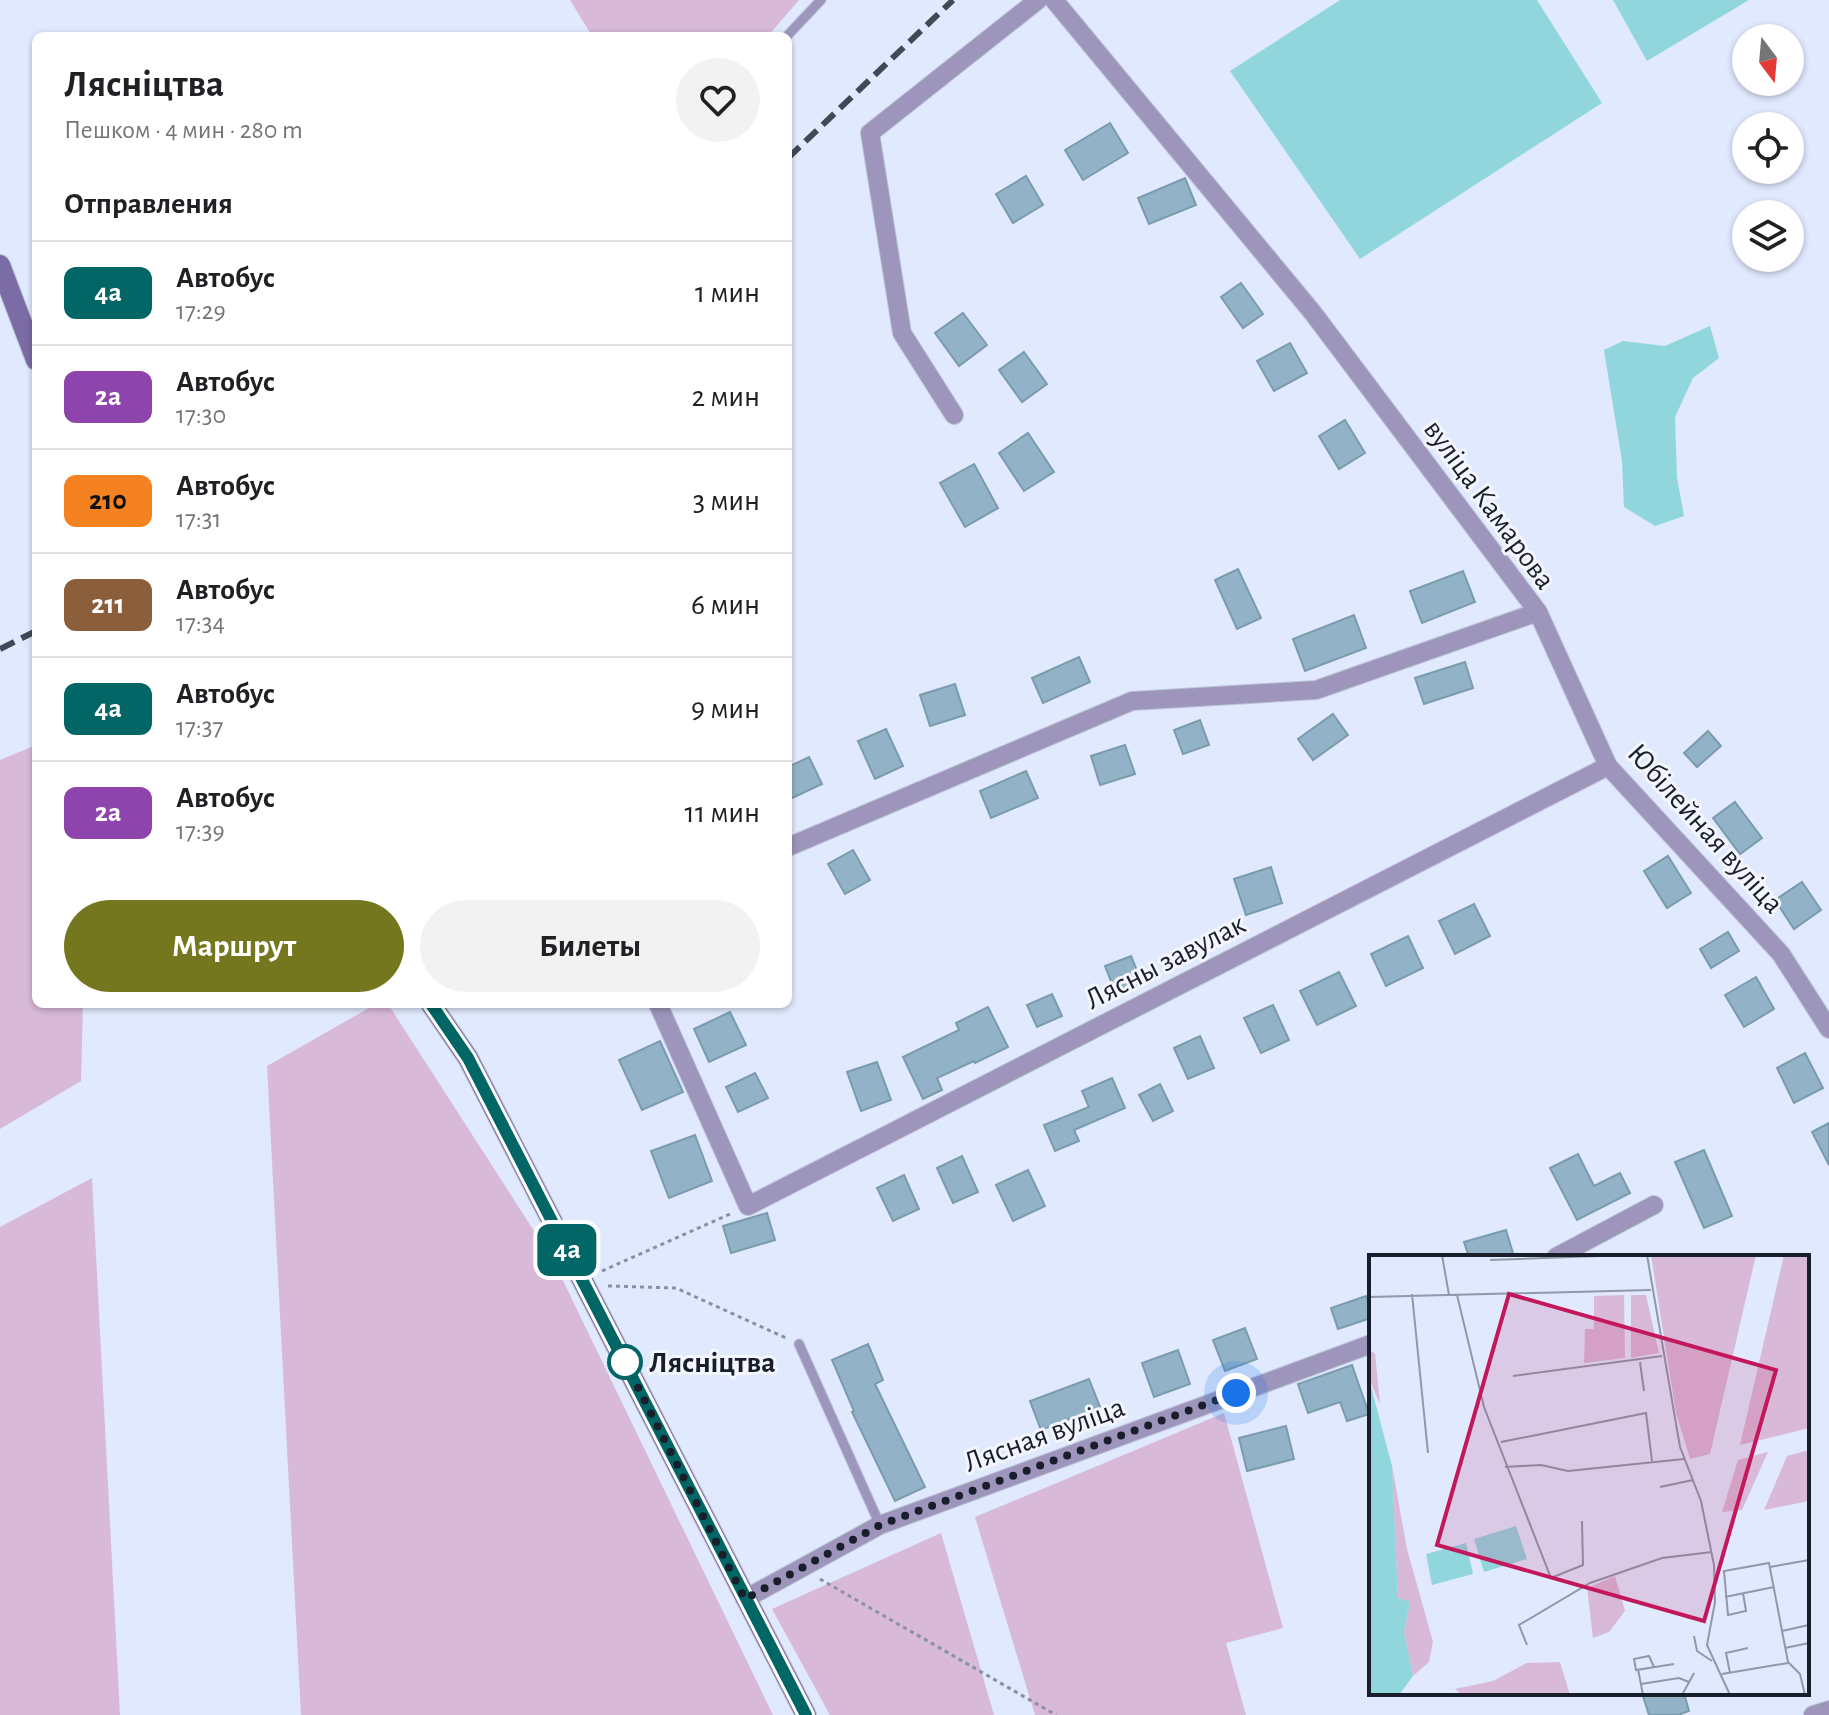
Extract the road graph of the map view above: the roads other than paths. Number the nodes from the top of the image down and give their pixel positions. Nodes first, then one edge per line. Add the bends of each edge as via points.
1 (821, 0) edge
2 (1038, 0) edge
3 (1054, 0) edge
4 (791, 32) edge
5 (0, 265) edge
6 (32, 349) edge
7 (954, 415) dead end
8 (1538, 612) junction
9 (1608, 766) junction
10 (792, 845) edge
11 (434, 1008) edge
12 (660, 1008) edge
13 (1829, 1029) edge
14 (1654, 1205) dead end
15 (1560, 1255) edge
16 (799, 1344) road end
17 (1369, 1345) edge
18 (880, 1525) junction
19 (745, 1599) junction
20 (1829, 1710) edge
21 (806, 1715) edge
22 (1813, 1715) edge

1 - 4 lane
2 - 7 street via 870,133 902,333
3 - 8 street, вуліца Камарова via 1313,313
5 - 6 main road
8 - 9 street, Юбілейная вуліца
8 - 10 street, вуліца Камарова via 1316,690 1132,701
9 - 12 street, Лясны завулак via 748,1206
9 - 13 street, Юбілейная вуліца via 1781,954
11 - 19 main road via 468,1058
14 - 15 street
16 - 18 lane
17 - 18 street, Лясная вуліца
18 - 19 street, Лясная вуліца
19 - 21 main road
20 - 22 street

